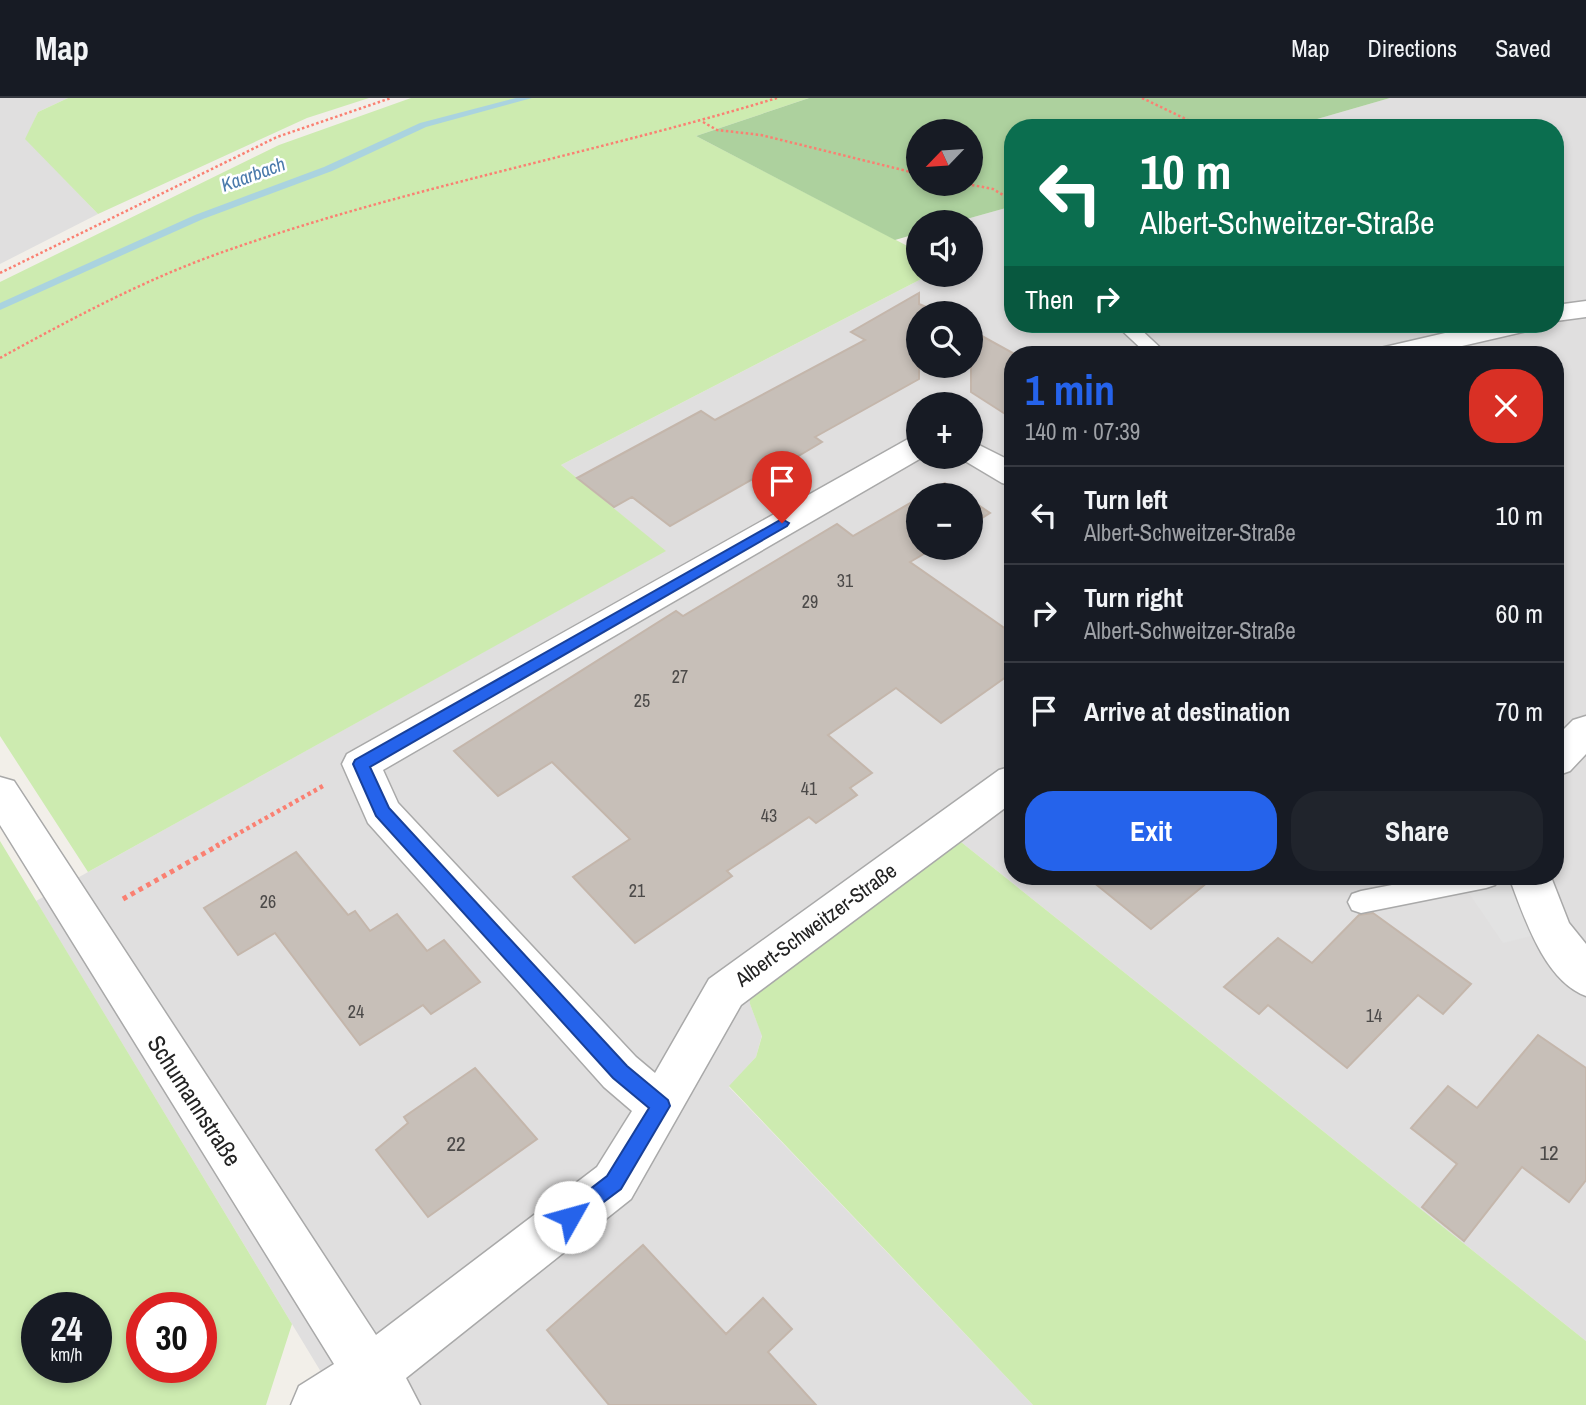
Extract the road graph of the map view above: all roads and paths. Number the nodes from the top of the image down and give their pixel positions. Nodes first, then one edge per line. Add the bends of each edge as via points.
1 (391, 98) edge
2 (777, 98) edge
3 (1142, 98) edge
4 (1186, 119) edge
5 (702, 121) junction
6 (906, 171) edge
7 (984, 187) edge
8 (1004, 196) edge
9 (0, 273) edge
10 (1586, 309) edge
11 (1564, 312) edge
12 (1134, 333) edge
13 (1482, 333) edge
14 (1150, 346) edge
15 (1425, 346) edge
16 (0, 358) edge
17 (906, 453) edge
18 (983, 458) edge
19 (1004, 471) edge
20 (1586, 730) edge
21 (1564, 753) edge
22 (361, 764) junction
23 (1004, 788) edge
24 (0, 792) edge
25 (1446, 885) edge
26 (1533, 885) edge
27 (1361, 902) dead end
28 (79, 922) junction
29 (1586, 976) edge
30 (661, 1106) junction
31 (383, 1388) edge
32 (318, 1405) edge

1 - 9 path via 277,137
2 - 5 path
3 - 4 path
5 - 6 path via 717,130 761,135
5 - 16 path via 453,182 219,253 77,316
7 - 8 path
10 - 11 street
12 - 14 lane
13 - 15 street
17 - 22 street
18 - 19 street
20 - 21 street
22 - 28 path
22 - 30 street via 382,812 620,1072
23 - 30 street, Albert-Schweitzer-Straße via 725,992
24 - 28 street, Schumannstraße
25 - 27 lane
26 - 29 street via 1551,932
28 - 31 street, Schumannstraße via 331,1315
30 - 31 street, Albert-Schweitzer-Straße via 614,1183
31 - 32 street, Albert-Schweitzer-Straße

